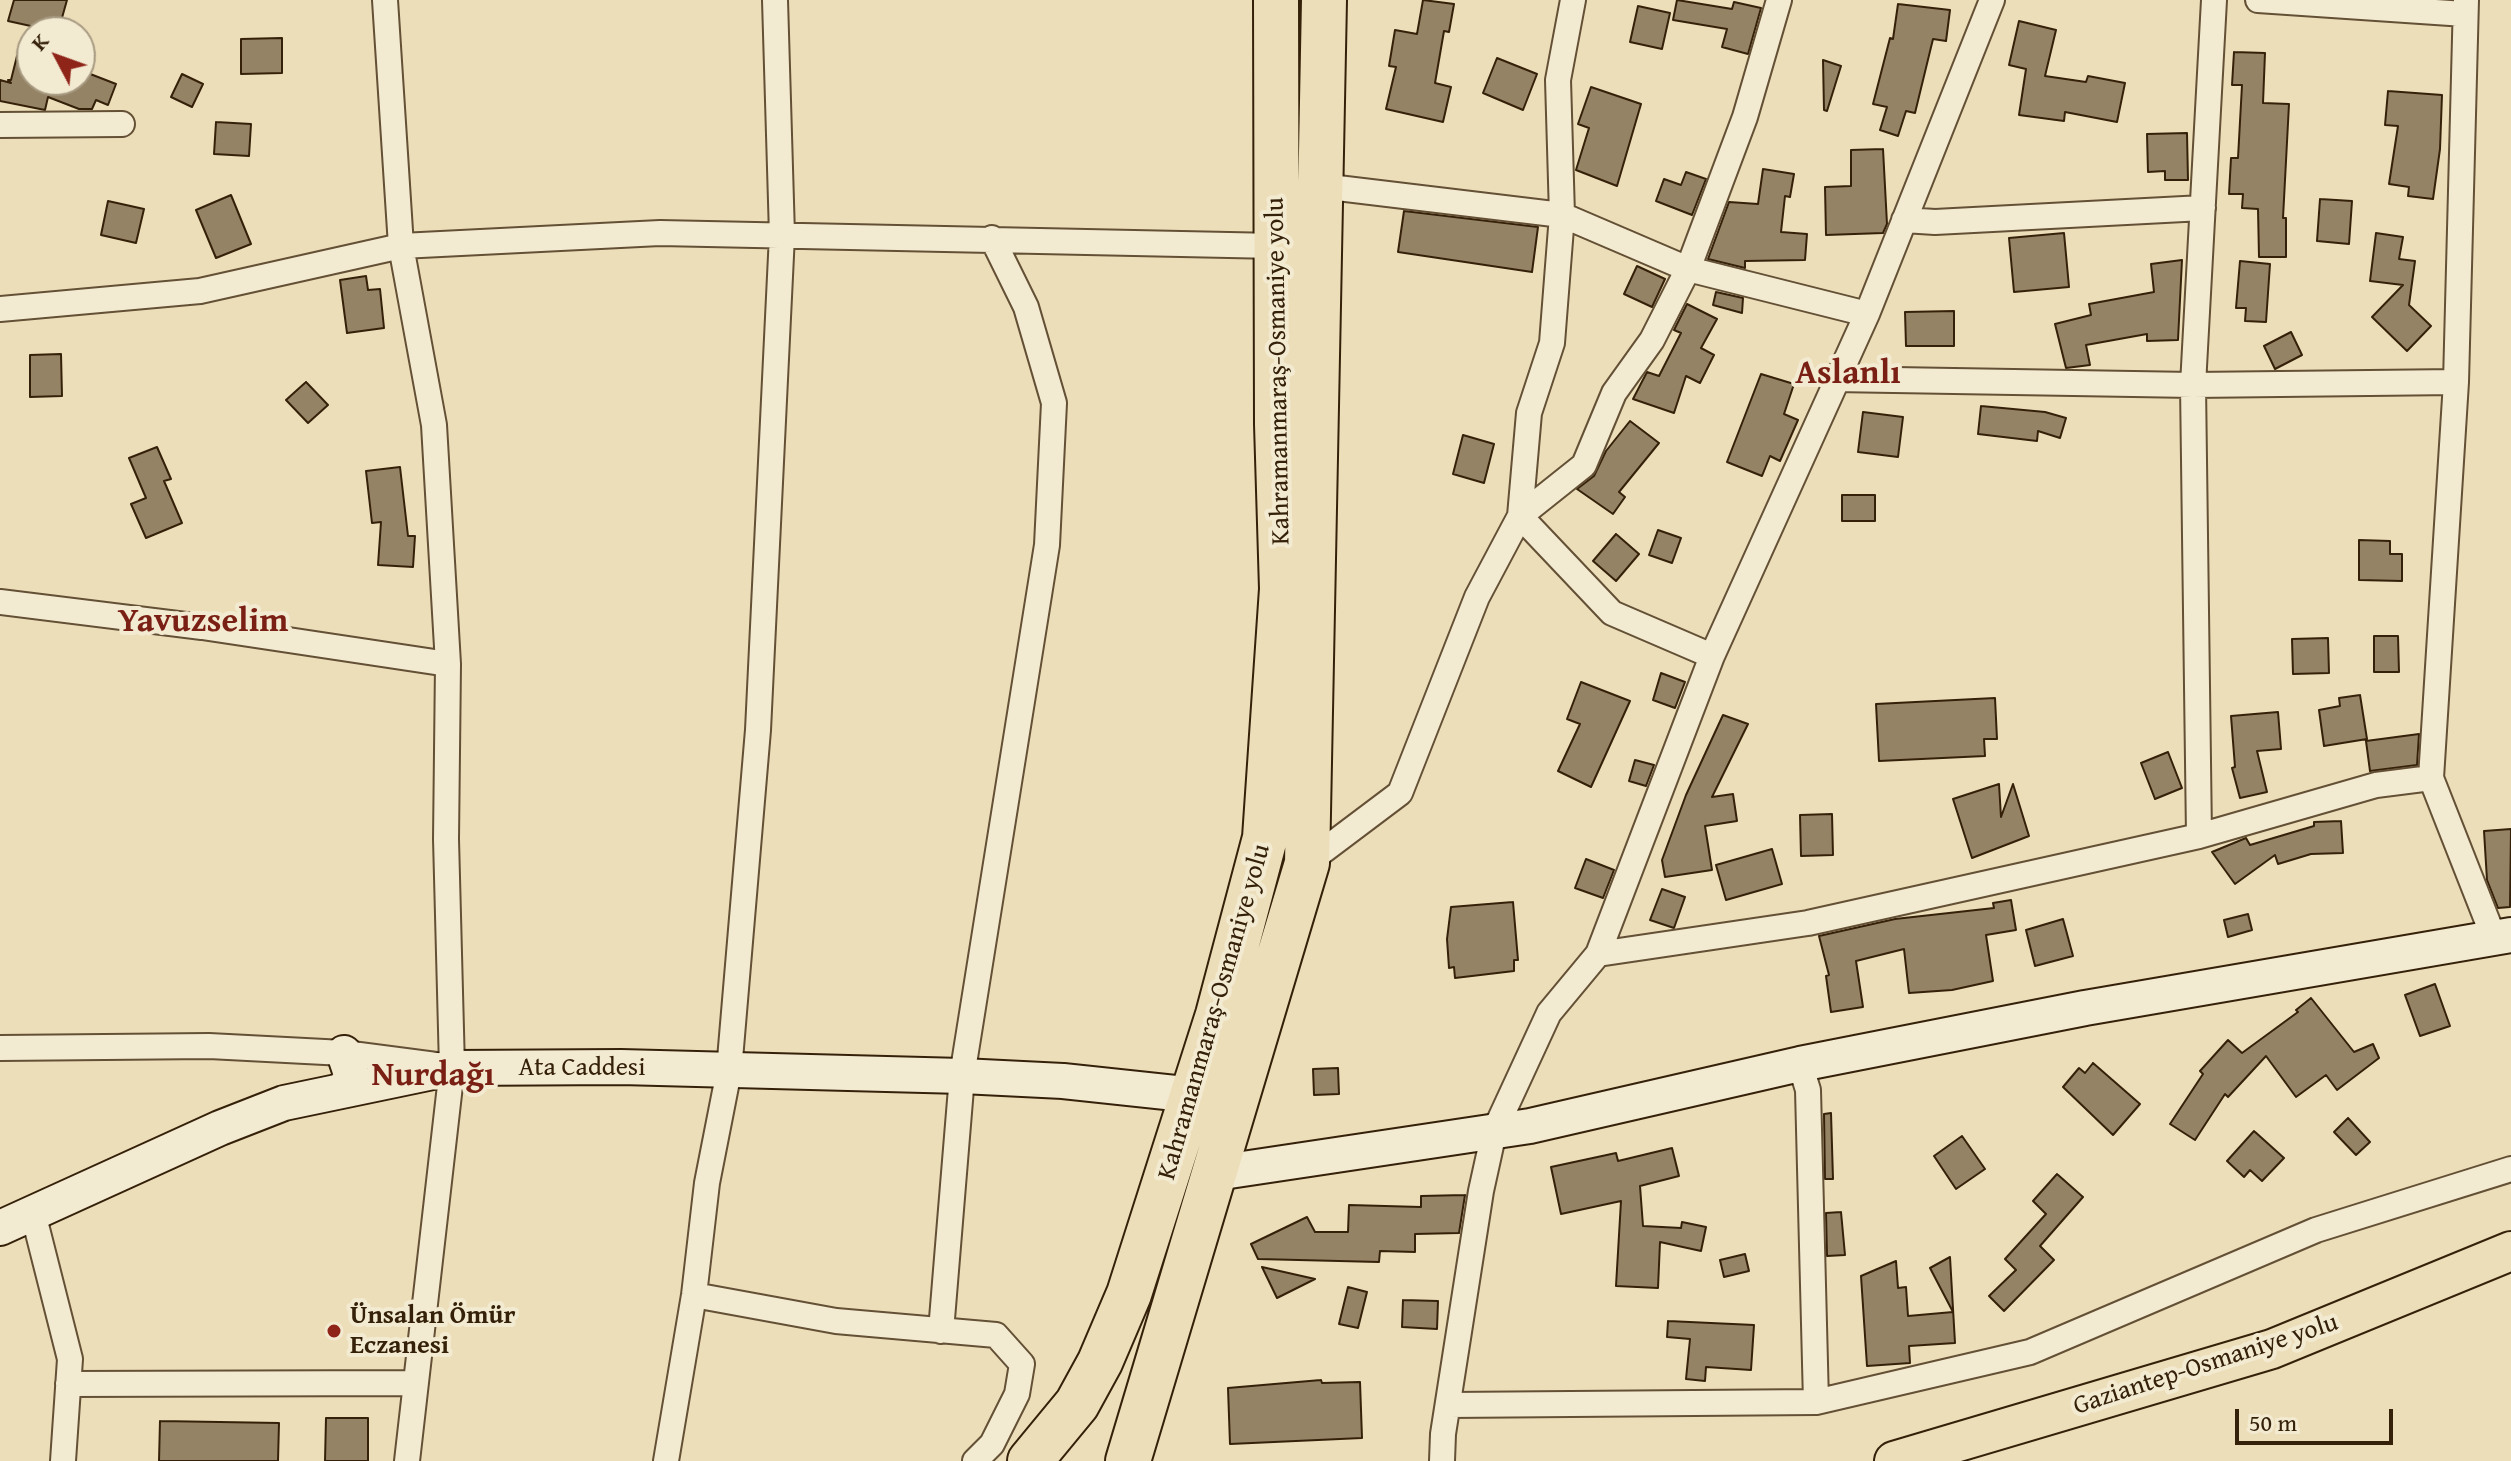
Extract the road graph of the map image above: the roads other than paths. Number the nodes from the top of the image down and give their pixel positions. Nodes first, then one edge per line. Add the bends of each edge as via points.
1 (385, 0) edge
2 (775, 0) edge
3 (1276, 0) edge
4 (1324, 0) edge
5 (1573, 0) edge
6 (1779, 0) edge
7 (1992, 0) edge
8 (2214, 0) edge
9 (2258, 0) edge
10 (2466, 7) edge
11 (122, 124) dead end
12 (0, 125) edge
13 (1321, 186) junction
14 (2203, 208) junction
15 (1562, 215) junction
16 (1904, 220) junction
17 (782, 235) junction
18 (992, 238) junction
19 (401, 246) junction
20 (1276, 246) junction
21 (1688, 269) junction
22 (0, 309) edge
23 (1867, 314) junction
24 (1834, 379) junction
25 (2456, 382) junction
26 (2193, 385) junction
27 (1520, 516) junction
28 (0, 602) edge
29 (1712, 656) junction
30 (448, 664) junction
31 (2431, 778) junction
32 (2199, 836) junction
33 (1307, 863) junction
34 (2502, 937) edge
35 (1598, 954) junction
36 (0, 1048) edge
37 (344, 1053) junction
38 (1800, 1064) junction
39 (452, 1068) junction
40 (729, 1071) junction
41 (962, 1076) junction
42 (343, 1090) junction
43 (1194, 1095) junction
44 (1494, 1132) junction
45 (2511, 1169) edge
46 (1216, 1173) junction
47 (33, 1213) junction
48 (0, 1228) edge
49 (2511, 1251) edge
50 (694, 1295) junction
51 (941, 1331) junction
52 (416, 1383) junction
53 (68, 1384) junction
54 (1816, 1402) junction
55 (1449, 1405) junction
56 (63, 1461) edge
57 (407, 1461) edge
58 (666, 1461) edge
59 (975, 1461) edge
60 (1030, 1461) edge
61 (1128, 1461) edge
62 (1442, 1461) edge
63 (1894, 1461) edge

1 - 19 street
2 - 17 street
3 - 20 highway, Kahramanmaraş-Osmaniye yolu
4 - 13 highway, Kahramanmaraş-Osmaniye yolu
5 - 15 street via 1558,80
6 - 21 street via 1745,117
7 - 16 street
8 - 14 street
9 - 10 street
10 - 25 street
11 - 12 street
13 - 15 street
13 - 33 highway, Kahramanmaraş-Osmaniye yolu
14 - 16 street
14 - 26 street
15 - 21 street
15 - 27 street via 1552,343 1529,413
16 - 23 street
17 - 18 street
17 - 19 street via 660,233
17 - 40 street via 758,730
18 - 20 street
18 - 41 street via 1026,307 1054,403 1047,545
19 - 22 street via 200,291
19 - 30 street via 434,425
20 - 43 highway, Kahramanmaraş-Osmaniye yolu via 1282,589 1265,838
21 - 23 street
21 - 27 street via 1652,340 1614,393 1584,465
23 - 24 street
24 - 26 street
24 - 29 street
25 - 26 street
25 - 31 street
26 - 32 street
27 - 29 street via 1612,613
27 - 33 street via 1477,597 1400,793
28 - 30 street
29 - 35 street
30 - 39 street
31 - 32 street via 2376,785
31 - 34 street
32 - 35 street via 1808,923
33 - 46 highway, Kahramanmaraş-Osmaniye yolu
34 - 38 street via 2085,1008
35 - 44 street via 1549,1013
36 - 37 street via 209,1046
37 - 39 street
37 - 42 street via 352,1077
38 - 44 street
38 - 54 street via 1808,1090
39 - 40 street, Ata Caddesi
39 - 42 street, Ata Caddesi
39 - 52 street
40 - 41 street, Ata Caddesi
40 - 50 street via 707,1183
41 - 43 street, Ata Caddesi
41 - 51 street
42 - 47 street, Ata Caddesi via 284,1103 220,1128
43 - 60 highway, Kahramanmaraş-Osmaniye yolu via 1129,1294 1100,1362 1077,1404
44 - 46 street
44 - 55 street
45 - 54 street via 2316,1230 2030,1352
46 - 61 highway, Kahramanmaraş-Osmaniye yolu
47 - 48 street, Ata Caddesi
47 - 53 street via 70,1359
49 - 63 main road, Gaziantep-Osmaniye yolu via 2272,1349
50 - 51 street via 836,1321
50 - 58 street
51 - 59 street via 996,1335 1022,1364 1017,1394 992,1444
52 - 53 street
52 - 57 street
53 - 56 street
54 - 55 street
55 - 62 street

